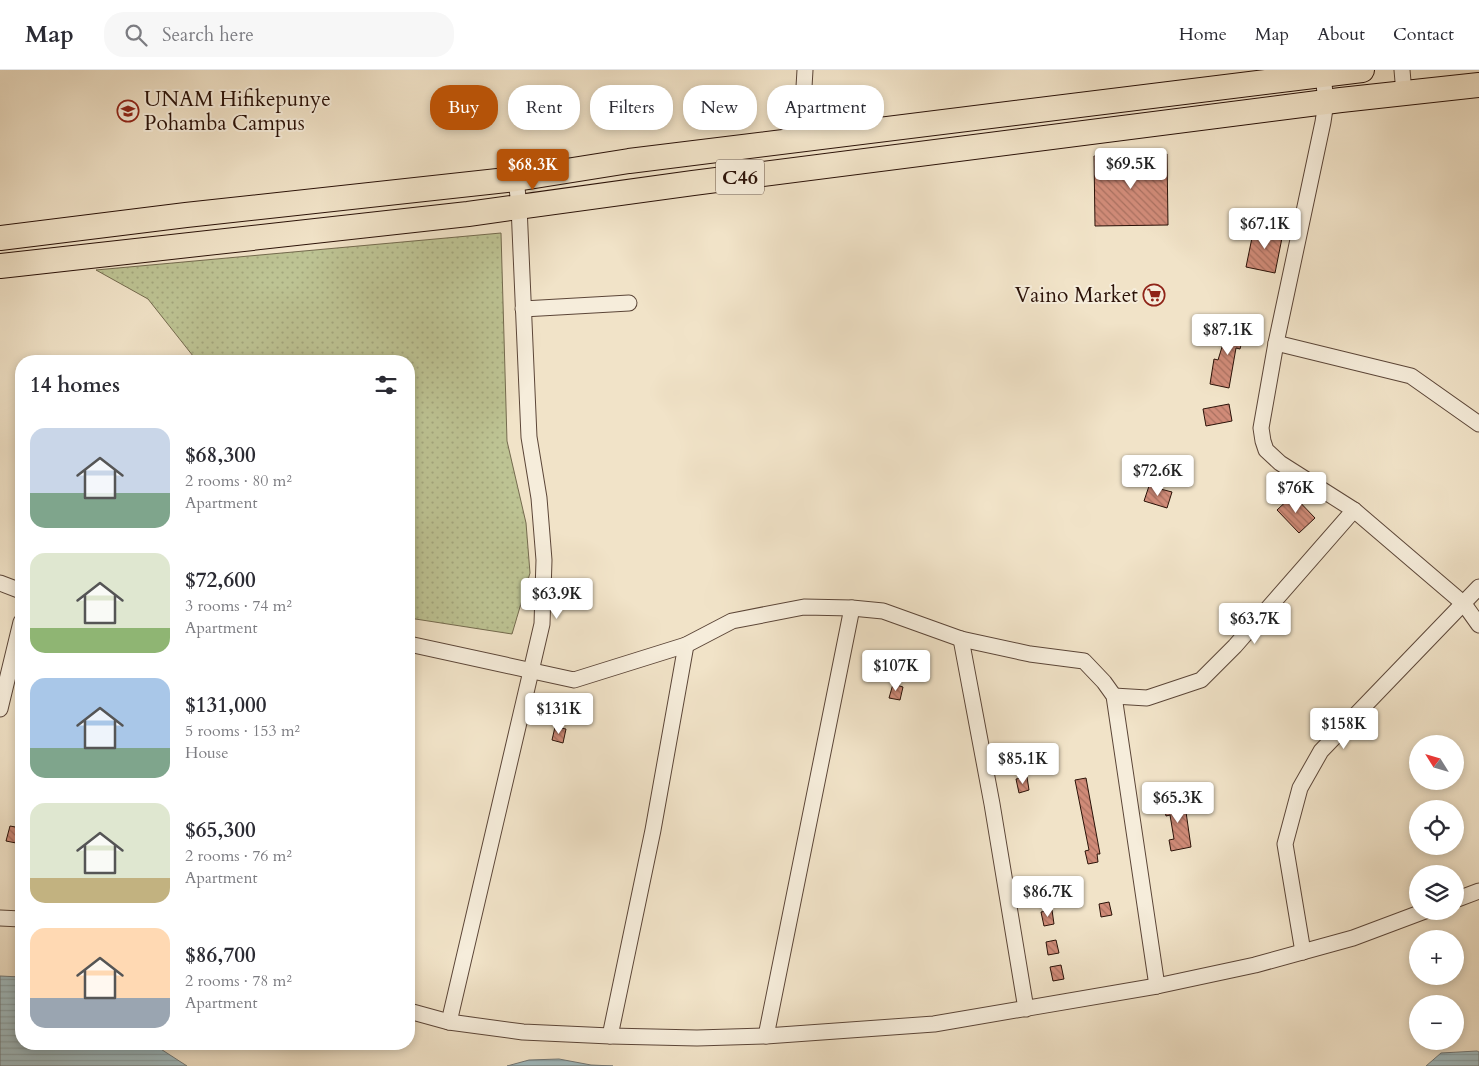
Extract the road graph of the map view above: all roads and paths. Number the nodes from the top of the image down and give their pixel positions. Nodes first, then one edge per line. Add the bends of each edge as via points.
1 (798, 70) edge
2 (805, 70) edge
3 (1362, 70) edge
4 (1323, 75) junction
5 (1403, 82) edge
6 (803, 85) edge
7 (804, 85) edge
8 (1479, 85) edge
9 (1326, 102) junction
10 (809, 130) edge
11 (810, 138) junction
12 (812, 168) junction
13 (516, 179) junction
14 (519, 206) junction
15 (0, 238) edge
16 (0, 266) edge
17 (629, 303) dead end
18 (523, 309) junction
19 (1276, 343) junction
20 (1479, 424) edge
21 (1354, 510) junction
22 (0, 583) edge
23 (1479, 587) edge
24 (15, 589) edge
25 (1464, 604) junction
26 (852, 608) junction
27 (1479, 625) edge
28 (961, 639) junction
29 (415, 645) edge
30 (686, 645) junction
31 (15, 647) edge
32 (531, 670) junction
33 (1114, 696) junction
34 (0, 709) edge
35 (1479, 892) edge
36 (1464, 897) edge
37 (1409, 917) edge
38 (0, 918) edge
39 (15, 919) edge
40 (1303, 952) junction
41 (1157, 986) junction
42 (1026, 1009) junction
43 (415, 1013) edge
44 (449, 1022) junction
45 (610, 1036) junction
46 (766, 1036) junction

1 - 6 street
2 - 7 street
3 - 4 main road, C46
4 - 9 street
4 - 11 main road, C46
5 - 8 main road, C46
5 - 9 main road, C46
9 - 12 main road, C46
9 - 19 street
10 - 11 street
11 - 12 main road
11 - 13 main road, C46
12 - 14 main road, C46
13 - 14 street
13 - 15 main road, C46
14 - 16 main road, C46
14 - 18 street
17 - 18 street
18 - 32 street via 529,437 539,498 544,560 542,624
19 - 20 street via 1411,376
19 - 21 street via 1262,428 1266,450 1280,463
21 - 25 street
21 - 33 street via 1235,646 1201,680 1147,698
22 - 24 street
23 - 25 street
25 - 27 street
25 - 40 street via 1321,751 1300,788 1285,844
26 - 28 street via 883,612
26 - 30 street via 804,607 732,621
26 - 46 street
28 - 33 street via 1030,654 1084,661
28 - 42 street
29 - 32 street
30 - 32 street via 574,680
30 - 45 street via 653,830
31 - 34 street
32 - 44 street
33 - 41 street
35 - 36 street
37 - 40 street
38 - 39 street
40 - 41 street
41 - 42 street
42 - 46 street via 934,1024
43 - 44 street
44 - 45 street via 523,1032
45 - 46 street

